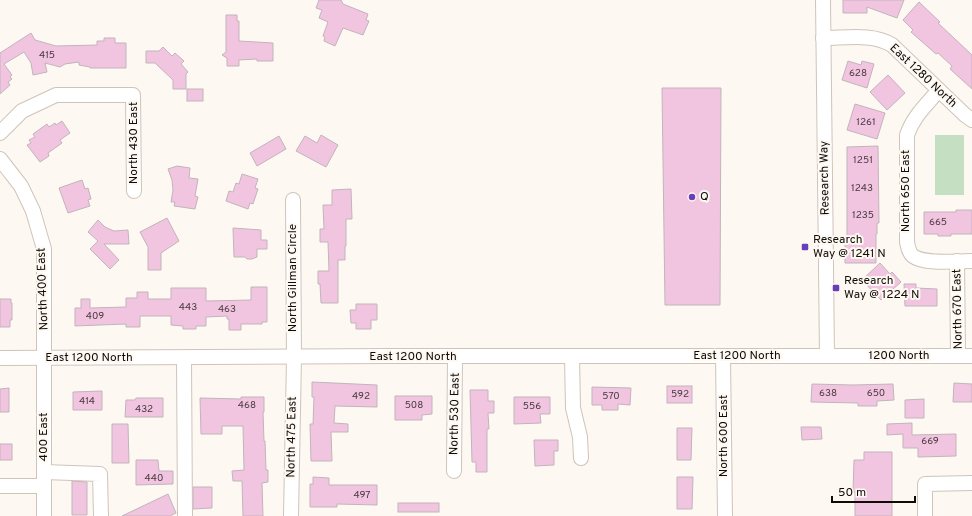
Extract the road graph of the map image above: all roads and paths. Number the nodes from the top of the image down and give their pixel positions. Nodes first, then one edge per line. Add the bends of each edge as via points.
1 (823, 0) edge
2 (824, 38) junction
3 (939, 90) junction
4 (972, 120) edge
5 (0, 133) edge
6 (3, 168) edge
7 (134, 191) dead end
8 (293, 200) dead end
9 (957, 261) junction
10 (972, 261) edge
11 (572, 356) junction
12 (723, 356) junction
13 (827, 356) junction
14 (965, 356) edge
15 (294, 357) junction
16 (455, 357) junction
17 (0, 358) edge
18 (44, 358) junction
19 (184, 358) junction
20 (581, 458) dead end
21 (454, 471) dead end
22 (44, 479) junction
23 (972, 484) edge
24 (0, 486) edge
25 (44, 516) edge
26 (101, 516) edge
27 (185, 516) edge
28 (291, 516) edge
29 (725, 516) edge
30 (925, 516) edge

1 - 2 street, Research Way
2 - 3 street, East 1280 North via 886,40
2 - 13 street, Research Way
3 - 4 street, East 1280 North
3 - 9 street, North 650 East via 916,116 907,135 907,242 912,256 919,259
5 - 7 street, North 430 East via 22,111 56,95 134,95
6 - 18 street, North 400 East via 21,186 33,211 44,249
8 - 15 street, North Gillman Circle
9 - 10 street, North 650 East
9 - 14 street, North 670 East
11 - 12 street, East 1200 North
11 - 16 street, East 1200 North
11 - 20 street via 573,408 580,437
12 - 13 street, East 1200 North
12 - 29 street, North 600 East
13 - 14 street, 1200 North
15 - 16 street, East 1200 North
15 - 19 street, East 1200 North
15 - 28 street, North 475 East
16 - 21 street, North 530 East
17 - 18 street, East 1200 North
18 - 19 street, East 1200 North
18 - 22 street, 400 East
19 - 27 street
22 - 24 street
22 - 25 street, 400 East
22 - 26 street via 100,474
23 - 30 street via 925,484

